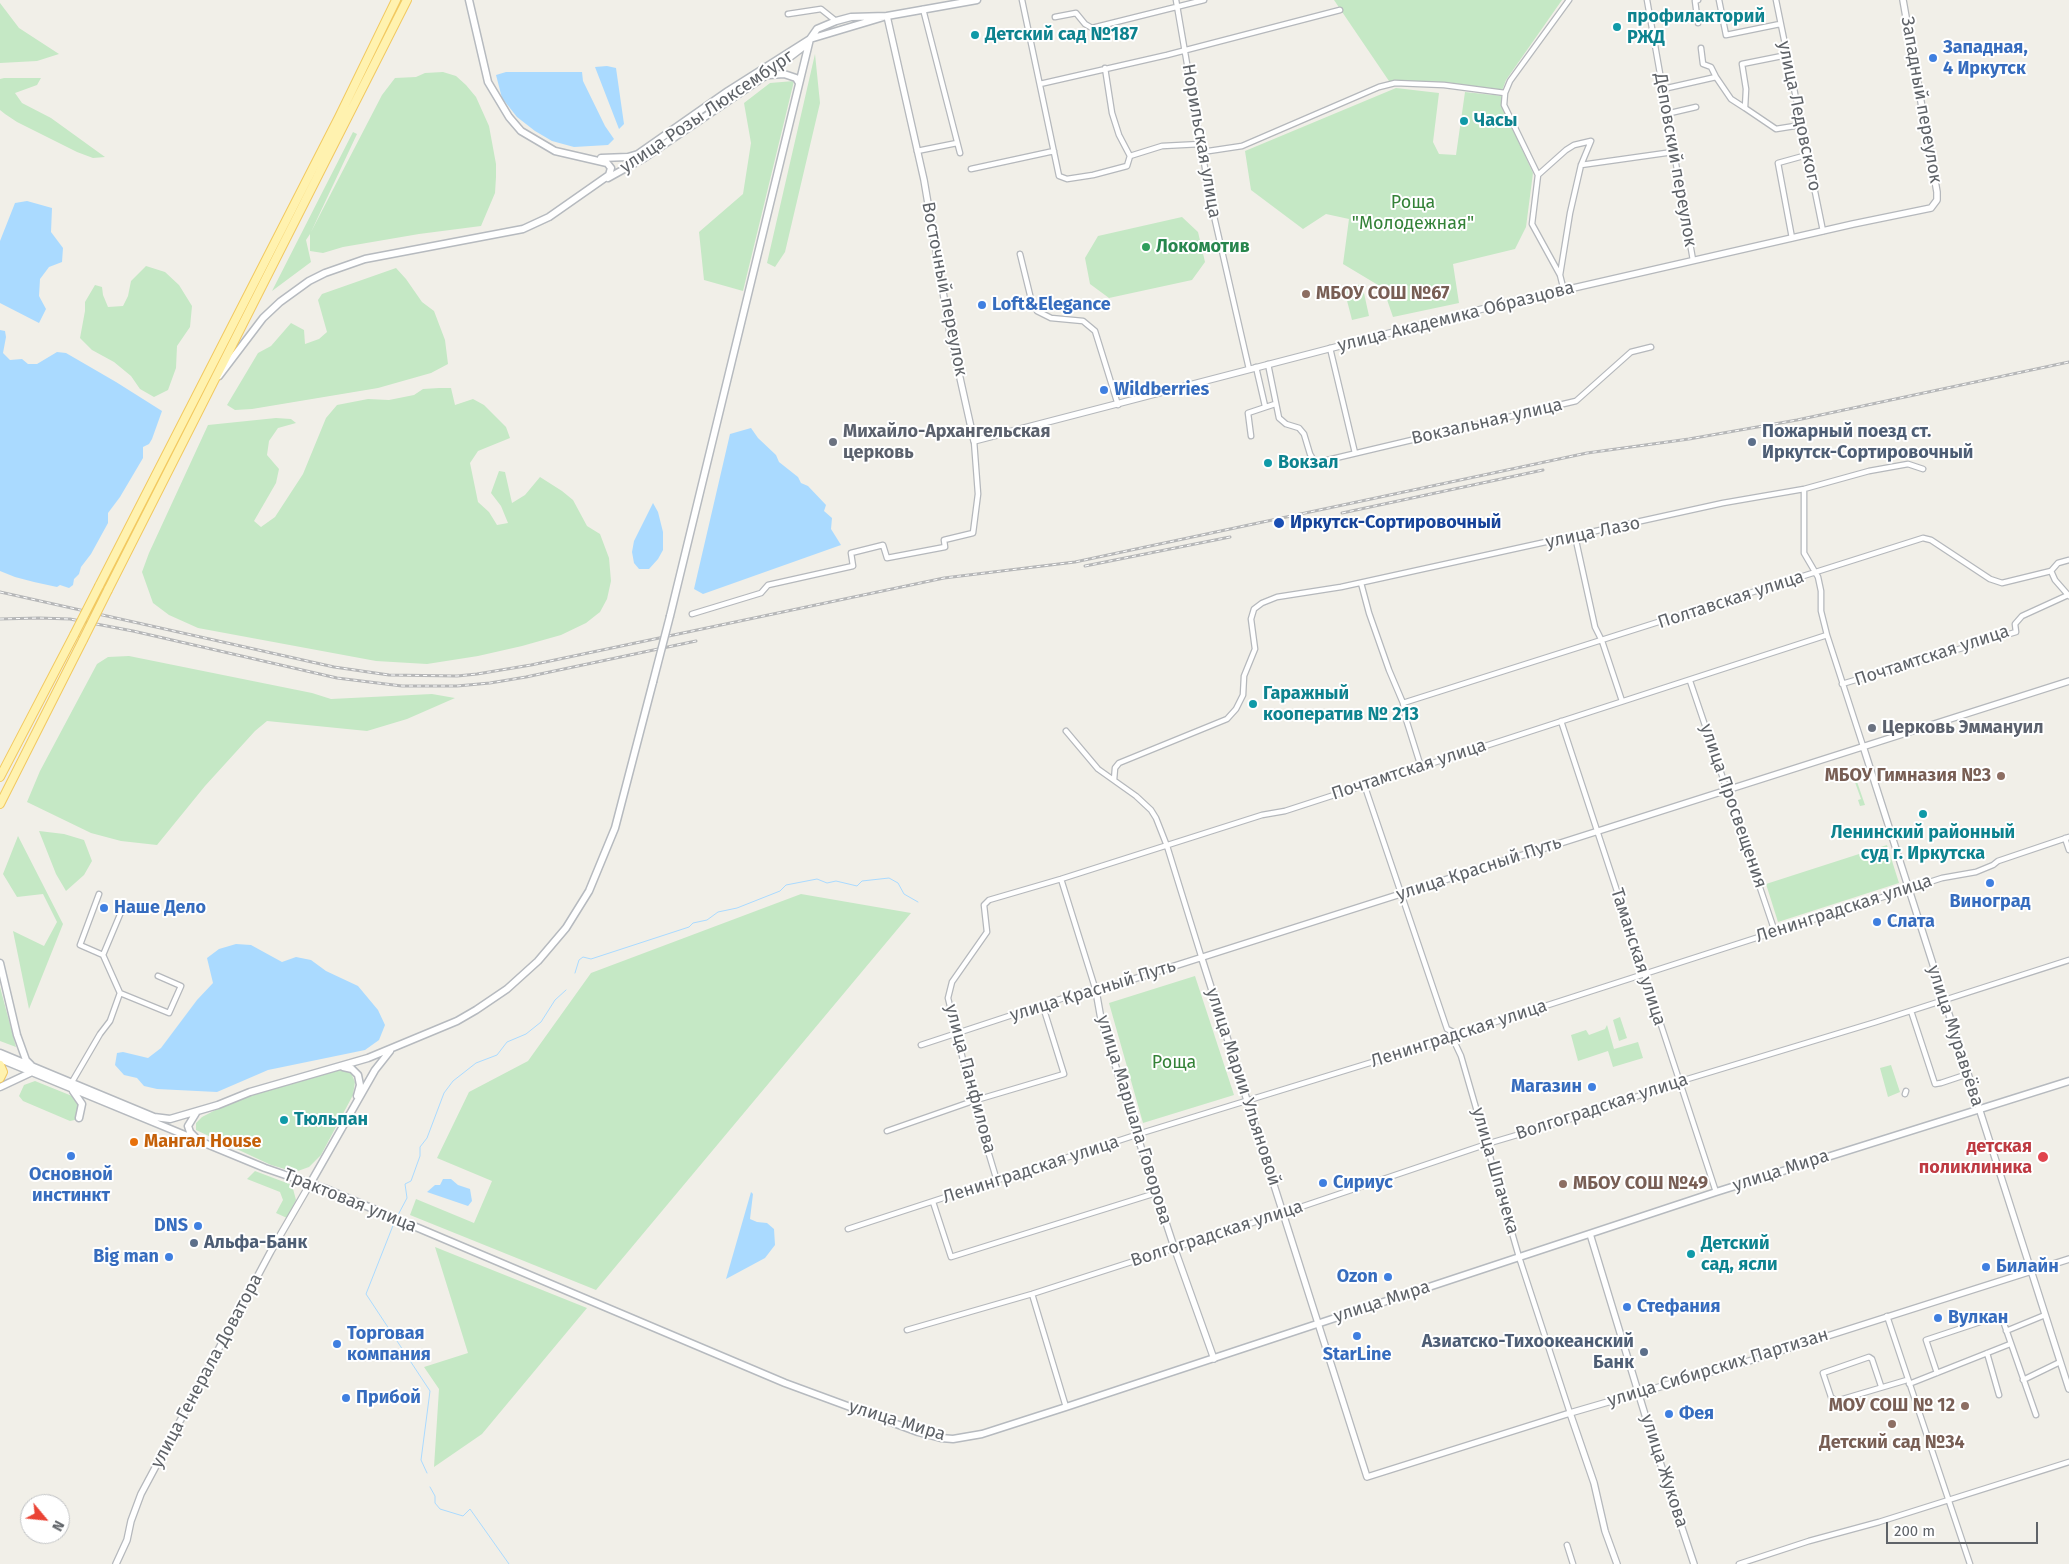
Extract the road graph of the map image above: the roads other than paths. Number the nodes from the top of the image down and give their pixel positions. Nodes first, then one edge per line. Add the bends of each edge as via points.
1 (396, 0) edge
2 (407, 0) edge
3 (469, 0) edge
4 (977, 0) edge
5 (1022, 0) edge
6 (1176, 0) edge
7 (1204, 0) edge
8 (1569, 0) edge
9 (1648, 0) edge
10 (1696, 0) edge
11 (1718, 0) edge
12 (1776, 0) edge
13 (1904, 0) edge
14 (1177, 7) junction
15 (923, 9) junction
16 (1340, 10) dead end
17 (788, 14) dead end
18 (887, 16) junction
19 (1055, 16) dead end
20 (836, 20) junction
21 (1698, 23) dead end
22 (1780, 24) junction
23 (810, 39) junction
24 (1700, 48) dead end
25 (1184, 50) junction
26 (1787, 55) junction
27 (1105, 68) junction
28 (765, 76) junction
29 (1716, 77) junction
30 (799, 83) junction
31 (1040, 84) junction
32 (1663, 89) junction
33 (728, 91) junction
34 (1504, 93) junction
35 (732, 98) junction
36 (1696, 108) dead end
37 (1745, 108) junction
38 (1666, 114) junction
39 (1801, 126) junction
40 (660, 143) junction
41 (957, 143) junction
42 (1200, 144) junction
43 (1054, 151) junction
44 (917, 152) junction
45 (1202, 152) junction
46 (1673, 152) junction
47 (960, 153) dead end
48 (1807, 155) junction
49 (1130, 156) junction
50 (592, 158) junction
51 (1581, 165) junction
52 (971, 169) dead end
53 (1538, 175) junction
54 (601, 182) junction
55 (1937, 200) joint
56 (1823, 231) junction
57 (1792, 238) junction
58 (1020, 254) dead end
59 (1693, 260) junction
60 (1560, 275) junction
61 (1564, 291) junction
62 (1651, 347) dead end
63 (1330, 348) junction
64 (1268, 364) junction
65 (1256, 367) junction
66 (1249, 369) junction
67 (205, 397) junction
68 (1275, 404) junction
69 (1118, 405) junction
70 (1265, 406) junction
71 (1251, 436) dead end
72 (974, 441) junction
73 (1355, 453) junction
74 (1922, 469) dead end
75 (1804, 489) junction
76 (1575, 536) junction
77 (2069, 560) edge
78 (2051, 571) junction
79 (1815, 573) junction
80 (1361, 583) junction
81 (2068, 596) edge
82 (692, 614) dead end
83 (1827, 635) junction
84 (1602, 641) junction
85 (1690, 681) junction
86 (2069, 681) edge
87 (1842, 684) junction
88 (1622, 701) junction
89 (1403, 703) junction
90 (1561, 721) junction
91 (1066, 731) dead end
92 (1863, 746) junction
93 (1421, 767) junction
94 (0, 778) edge
95 (1114, 780) junction
96 (1364, 784) junction
97 (1727, 789) junction
98 (0, 804) edge
99 (1598, 830) junction
100 (2067, 838) edge
101 (1167, 846) junction
102 (2069, 850) edge
103 (1062, 879) junction
104 (1908, 890) junction
105 (99, 894) dead end
106 (1403, 894) junction
107 (988, 900) joint
108 (124, 905) dead end
109 (1775, 932) junction
110 (103, 955) junction
111 (1202, 959) junction
112 (2069, 960) edge
113 (0, 963) edge
114 (1644, 974) junction
115 (158, 976) dead end
116 (1096, 991) junction
117 (120, 993) junction
118 (1944, 1000) junction
119 (1048, 1003) junction
120 (1911, 1010) junction
121 (1447, 1029) junction
122 (957, 1034) junction
123 (1453, 1039) junction
124 (1444, 1040) junction
125 (921, 1045) dead end
126 (395, 1047) junction
127 (0, 1053) edge
128 (0, 1059) edge
129 (0, 1065) edge
130 (339, 1067) junction
131 (32, 1069) junction
132 (1968, 1074) junction
133 (0, 1078) edge
134 (2069, 1081) edge
135 (1679, 1082) junction
136 (71, 1085) junction
137 (0, 1087) edge
138 (973, 1101) junction
139 (1248, 1101) junction
140 (1978, 1109) junction
141 (197, 1112) junction
142 (349, 1116) junction
143 (79, 1118) dead end
144 (887, 1131) dead end
145 (1137, 1135) junction
146 (198, 1140) junction
147 (1487, 1144) junction
148 (997, 1181) junction
149 (310, 1184) junction
150 (1716, 1192) junction
151 (1156, 1193) junction
152 (932, 1202) junction
153 (1283, 1214) junction
154 (848, 1229) dead end
155 (1590, 1234) junction
156 (1174, 1247) junction
157 (1519, 1257) junction
158 (2069, 1259) edge
159 (2031, 1271) junction
160 (1032, 1294) junction
161 (2045, 1315) junction
162 (1887, 1316) junction
163 (1319, 1323) junction
164 (907, 1330) dead end
165 (2006, 1331) junction
166 (2010, 1344) junction
167 (700, 1347) joint
168 (1987, 1353) junction
169 (1214, 1359) junction
170 (2060, 1362) junction
171 (1937, 1373) junction
172 (2023, 1380) junction
173 (1908, 1382) junction
174 (1881, 1386) junction
175 (2069, 1389) edge
176 (1639, 1394) junction
177 (1999, 1395) dead end
178 (1066, 1407) junction
179 (1570, 1412) junction
180 (2036, 1414) dead end
181 (2069, 1462) edge
182 (1367, 1477) joint
183 (1948, 1500) junction
184 (1567, 1545) dead end
185 (116, 1564) edge
186 (1573, 1564) edge
187 (1617, 1564) edge
188 (1694, 1564) edge
189 (1739, 1564) edge
190 (1970, 1564) edge

1 - 94 main road, bridge
2 - 67 main road
3 - 50 main road via 488,82 509,117 521,130 555,151
4 - 15 main road, улица Розы Люксембург
5 - 31 street
6 - 14 street, Норильская улица
7 - 14 street
8 - 34 street
9 - 32 street, Деповский переулок
10 - 21 street
11 - 22 street via 1726,36
12 - 22 street, улица Ледовского
13 - 55 street, Западный переулок
14 - 19 street via 1092,28 1076,14
14 - 25 street, Норильская улица
15 - 18 main road, улица Розы Люксембург
15 - 41 street
16 - 25 street
17 - 20 street via 821,9
18 - 20 main road
18 - 23 main road, улица Розы Люксембург
18 - 44 street, Восточный переулок
20 - 23 main road via 817,29
22 - 26 street, улица Ледовского
23 - 28 main road, улица Розы Люксембург
23 - 30 main road
23 - 33 main road, улица Розы Люксембург
24 - 29 street via 1703,64 1711,67
25 - 27 street
25 - 42 street, Норильская улица
26 - 37 street via 1742,64
26 - 39 street, улица Ледовского
27 - 31 street
27 - 49 street via 1112,113
28 - 30 main road via 784,74 796,78
28 - 35 main road, улица Розы Люксембург
29 - 32 street
29 - 37 street via 1731,99
30 - 126 main road, bridge via 621,807 590,891 566,928 507,990 457,1021
31 - 43 street
32 - 38 street, Деповский переулок
33 - 35 main road
33 - 40 main road, улица Розы Люксембург
34 - 45 street via 1395,83 1242,146
34 - 53 street via 1504,104
35 - 40 main road, улица Розы Люксембург
36 - 38 street
37 - 39 street via 1776,129
38 - 46 street, Деповский переулок
39 - 48 street, улица Ледовского
40 - 50 main road, улица Розы Люксембург via 634,156
40 - 54 main road, улица Розы Люксембург
41 - 44 street
41 - 47 street
42 - 45 street, Норильская улица
42 - 49 street via 1162,146
43 - 49 street via 1059,176 1066,179 1127,166
43 - 52 street
44 - 72 street, Восточный переулок
45 - 66 street, Норильская улица
46 - 51 street
46 - 59 street, Деповский переулок
48 - 56 street, улица Ледовского
48 - 57 street via 1778,163
50 - 54 main road via 611,166 609,175
51 - 53 street via 1591,141 1566,150
51 - 60 street
53 - 60 street via 1532,224
54 - 67 main road, улица Розы Люксембург via 524,229 365,260 309,281 263,318
55 - 56 street, улица Академика Образцова via 1931,208
56 - 57 street, улица Академика Образцова
57 - 59 street, улица Академика Образцова
58 - 69 street via 1037,311 1051,318 1083,321 1095,331
59 - 61 street, улица Академика Образцова
60 - 61 street
61 - 63 street, улица Академика Образцова
62 - 73 street, Вокзальная улица via 1631,352 1576,401
63 - 64 street, улица Академика Образцова
63 - 73 street
64 - 65 street, улица Академика Образцова
64 - 68 street
65 - 66 street, улица Академика Образцова
65 - 70 street
66 - 69 street, улица Академика Образцова
67 - 98 main road, bridge
68 - 70 street
68 - 73 street, Вокзальная улица via 1282,422 1299,428 1304,434 1314,459 1319,462
69 - 72 street, улица Академика Образцова
70 - 71 street via 1248,413
72 - 82 street, Восточный переулок via 978,494 973,533 944,540 945,547 887,558 883,546 851,552 853,566 768,585 761,593
74 - 75 street, улица Лазо via 1908,464 1869,470
75 - 76 street, улица Лазо
75 - 79 street, улица Муравьёва via 1803,547
76 - 80 street, улица Лазо
76 - 84 street via 1595,627
77 - 78 street via 2058,563
78 - 79 street, Полтавская улица via 2002,583 1923,538
78 - 81 street
79 - 83 street, улица Муравьёва
79 - 84 street, Полтавская улица
80 - 89 street
80 - 95 street, улица Лазо via 1277,597 1254,609 1251,620 1255,649 1236,709 1227,719 1119,763
81 - 87 street, Почтамтская улица via 2022,616 2015,624 2016,632
83 - 85 street, Почтамтская улица
83 - 87 street, улица Муравьёва
84 - 88 street
84 - 89 street, Полтавская улица
85 - 88 street, Почтамтская улица
85 - 97 street, улица Просвещения
86 - 92 street, улица Красный Путь
87 - 92 street, улица Муравьёва
88 - 90 street, Почтамтская улица
89 - 93 street
90 - 93 street, Почтамтская улица
90 - 99 street, Таманская улица
91 - 95 street, улица Марии Ульяновой via 1098,769
92 - 97 street, улица Красный Путь
92 - 104 street, улица Муравьёва
93 - 96 street, Почтамтская улица
95 - 101 street, улица Марии Ульяновой via 1151,810
96 - 101 street, Почтамтская улица
96 - 106 street, улица Шпачека
97 - 99 street, улица Красный Путь
97 - 109 street, улица Просвещения
99 - 106 street, улица Красный Путь
99 - 114 street, Таманская улица
100 - 102 street
100 - 104 street, Ленинградская улица via 1969,874 1942,878
101 - 103 street, Почтамтская улица
101 - 111 street, улица Марии Ульяновой
103 - 107 street, Почтамтская улица
103 - 116 street, улица Маршала Говорова
104 - 109 street, Ленинградская улица
104 - 118 street, улица Муравьёва
105 - 110 street via 80,945
106 - 111 street, улица Красный Путь
106 - 121 street, улица Шпачека
107 - 122 street, улица Панфилова via 984,905 987,932 952,982 948,998
108 - 110 street
109 - 114 street, Ленинградская улица
110 - 117 street
111 - 116 street, улица Красный Путь
111 - 139 street, улица Марии Ульяновой
112 - 118 street, Волгоградская улица
113 - 131 main road via 17,1035
114 - 123 street, Ленинградская улица via 1476,1028
114 - 135 street, Таманская улица
115 - 117 street via 181,986 169,1013
116 - 119 street, улица Красный Путь
116 - 145 street, улица Маршала Говорова
117 - 136 street via 110,1021
118 - 120 street, Волгоградская улица
118 - 132 street, улица Муравьёва
119 - 122 street, улица Красный Путь
119 - 138 street via 1045,1012 1064,1074
120 - 132 street via 1935,1084
120 - 135 street, Волгоградская улица
121 - 123 street, улица Шпачека via 1455,1033
121 - 124 street
122 - 125 street, улица Красный Путь
122 - 138 street, улица Панфилова
123 - 124 street, Ленинградская улица
123 - 147 street, улица Шпачека
124 - 139 street, Ленинградская улица
126 - 130 main road
126 - 142 main road via 382,1060
127 - 131 main road, Трактовая улица
128 - 131 main road, Трактовая улица
129 - 133 main road via 3,1072
130 - 141 main road via 250,1092
130 - 142 main road via 354,1070 360,1080 359,1092
131 - 136 main road, Трактовая улица
131 - 137 main road
132 - 140 street, улица Муравьёва
134 - 140 main road, улица Мира
135 - 147 street, Волгоградская улица
135 - 150 street, Таманская улица
136 - 141 main road, Трактовая улица via 154,1117 170,1119
136 - 143 main road via 82,1104
136 - 146 main road, Трактовая улица
138 - 144 street
138 - 148 street, улица Панфилова
139 - 145 street, Ленинградская улица
139 - 153 street, улица Марии Ульяновой
140 - 150 main road, улица Мира
140 - 159 street, улица Муравьёва
141 - 146 main road via 188,1128
142 - 149 main road
145 - 148 street, Ленинградская улица
145 - 151 street, улица Маршала Говорова
146 - 149 main road, Трактовая улица
147 - 153 street, Волгоградская улица
147 - 157 street, улица Шпачека
148 - 152 street, Ленинградская улица
149 - 167 main road, Трактовая улица
149 - 185 street, улица Генерала Доватора via 141,1494
150 - 155 main road, улица Мира
151 - 152 street via 951,1257
151 - 156 street, улица Маршала Говорова
152 - 154 street, Ленинградская улица
153 - 156 street, Волгоградская улица
153 - 163 street, улица Марии Ульяновой
155 - 157 main road, улица Мира
155 - 176 street, улица Жукова
156 - 160 street, Волгоградская улица
156 - 169 street, улица Маршала Говорова
157 - 163 main road, улица Мира
157 - 179 street, улица Шпачека
158 - 159 street, улица Сибирских Партизан
159 - 161 street, улица Муравьёва
159 - 162 street, улица Сибирских Партизан
160 - 164 street, Волгоградская улица
160 - 178 street
161 - 165 street
161 - 170 street, улица Муравьёва
162 - 173 street
162 - 176 street, улица Сибирских Партизан
163 - 169 main road, улица Мира
163 - 182 street, улица Марии Ульяновой
165 - 166 street
165 - 171 street via 2001,1315 1926,1340
166 - 168 street
166 - 172 street
167 - 178 main road, улица Мира via 821,1397 941,1438 971,1437
168 - 171 street
168 - 177 street
169 - 178 main road, улица Мира
170 - 172 street
170 - 175 street, улица Муравьёва
171 - 173 street
172 - 180 street
173 - 174 street
173 - 183 street
174 - 174 street via 1836,1401 1831,1397 1824,1373 1869,1357
176 - 179 street, улица Сибирских Партизан
176 - 188 street, улица Жукова
179 - 182 street, улица Сибирских Партизан
179 - 187 street, улица Шпачека
181 - 183 street
183 - 189 street
183 - 190 street
184 - 186 street

